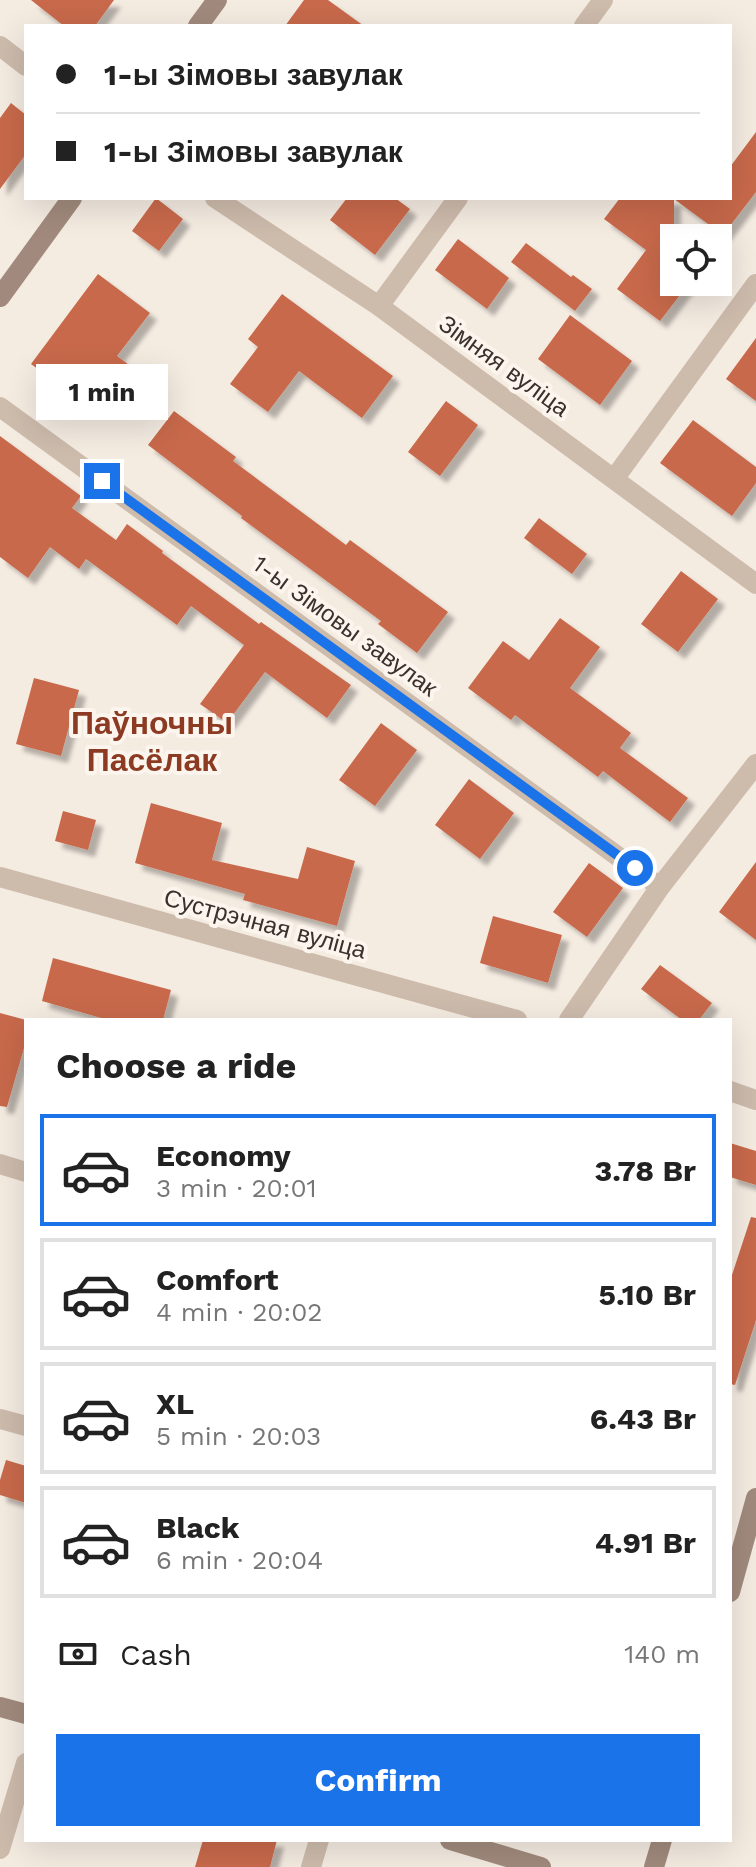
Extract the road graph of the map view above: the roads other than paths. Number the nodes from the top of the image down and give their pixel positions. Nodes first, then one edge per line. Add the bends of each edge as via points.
1 (217, 0) edge
2 (603, 0) edge
3 (199, 24) edge
4 (585, 24) edge
5 (0, 46) edge
6 (24, 64) edge
7 (71, 200) edge
8 (218, 200) edge
9 (457, 200) edge
10 (756, 284) edge
11 (0, 297) edge
12 (379, 306) junction
13 (0, 407) edge
14 (614, 479) junction
15 (756, 584) edge
16 (756, 764) edge
17 (0, 877) edge
18 (660, 887) junction
19 (510, 1018) edge
20 (570, 1018) edge
21 (732, 1092) edge
22 (756, 1100) edge
23 (0, 1164) edge
24 (24, 1171) edge
25 (0, 1419) edge
26 (24, 1425) edge
27 (756, 1498) edge
28 (732, 1585) edge
29 (0, 1707) edge
30 (24, 1713) edge
31 (24, 1770) edge
32 (318, 1842) edge
33 (457, 1842) edge
34 (661, 1842) edge
35 (0, 1849) edge
36 (311, 1867) edge
37 (541, 1867) edge
38 (654, 1867) edge

1 - 3 street
2 - 4 street
5 - 6 street
7 - 11 street
8 - 12 street, Зімняя вуліца
9 - 12 street
10 - 14 street
12 - 14 street, Зімняя вуліца
13 - 18 street, 1-ы Зімовы завулак
14 - 15 street, Зімняя вуліца
16 - 18 street
17 - 19 street, Сустрэчная вуліца
18 - 20 street
21 - 22 street
23 - 24 street
25 - 26 street
27 - 28 street
29 - 30 street
31 - 35 street
32 - 36 street
33 - 37 street
34 - 38 street

